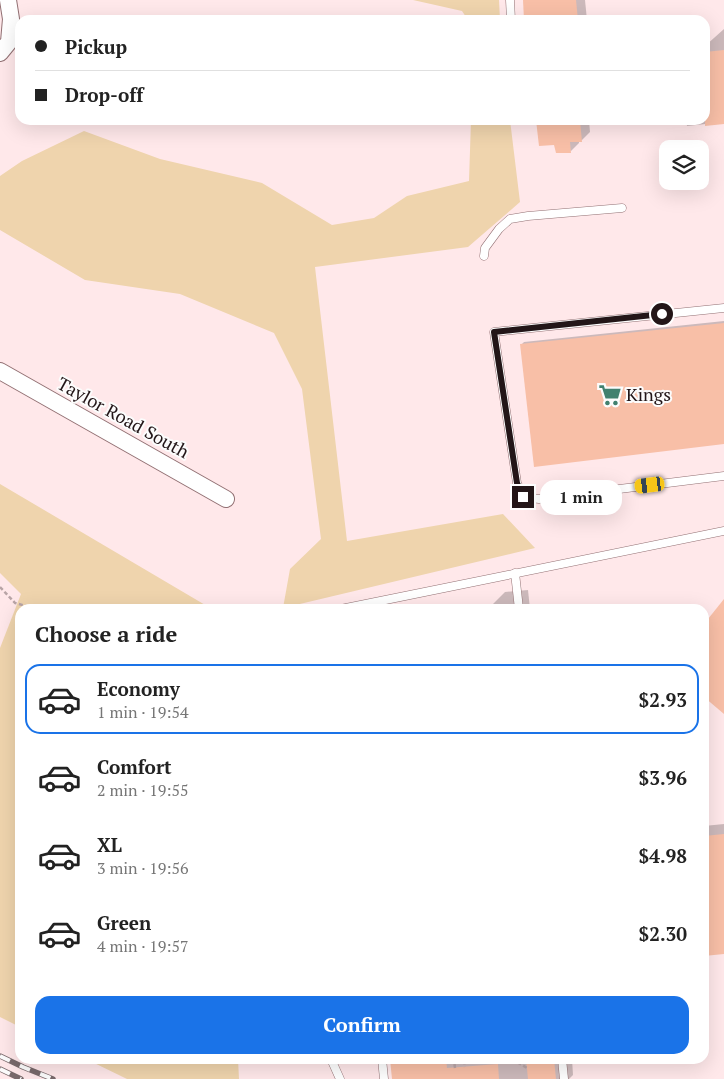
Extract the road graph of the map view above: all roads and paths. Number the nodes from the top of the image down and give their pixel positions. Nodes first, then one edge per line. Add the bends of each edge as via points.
1 (8, 0) edge
2 (510, 0) edge
3 (511, 15) edge
4 (10, 46) edge
5 (622, 208) dead end
6 (484, 256) dead end
7 (724, 308) edge
8 (0, 371) edge
9 (724, 476) edge
10 (226, 499) dead end
11 (724, 531) edge
12 (515, 573) junction
13 (0, 587) edge
14 (21, 604) edge
15 (365, 604) edge
16 (518, 604) edge
17 (333, 1064) edge
18 (382, 1064) edge
19 (454, 1064) edge
20 (465, 1064) edge
21 (519, 1064) edge
22 (562, 1064) edge
23 (465, 1067) dead end
24 (455, 1068) dead end
25 (527, 1068) dead end
26 (340, 1079) edge
27 (384, 1079) edge
28 (564, 1079) edge

1 - 4 street
2 - 3 lane
5 - 6 lane via 510,219 499,229
7 - 9 lane via 494,332 517,483 523,497 539,499
8 - 10 street, Taylor Road South
11 - 12 lane
12 - 15 lane
12 - 16 lane
13 - 14 path
17 - 26 lane
18 - 27 lane
19 - 24 path
20 - 23 path
21 - 25 path
22 - 28 lane

